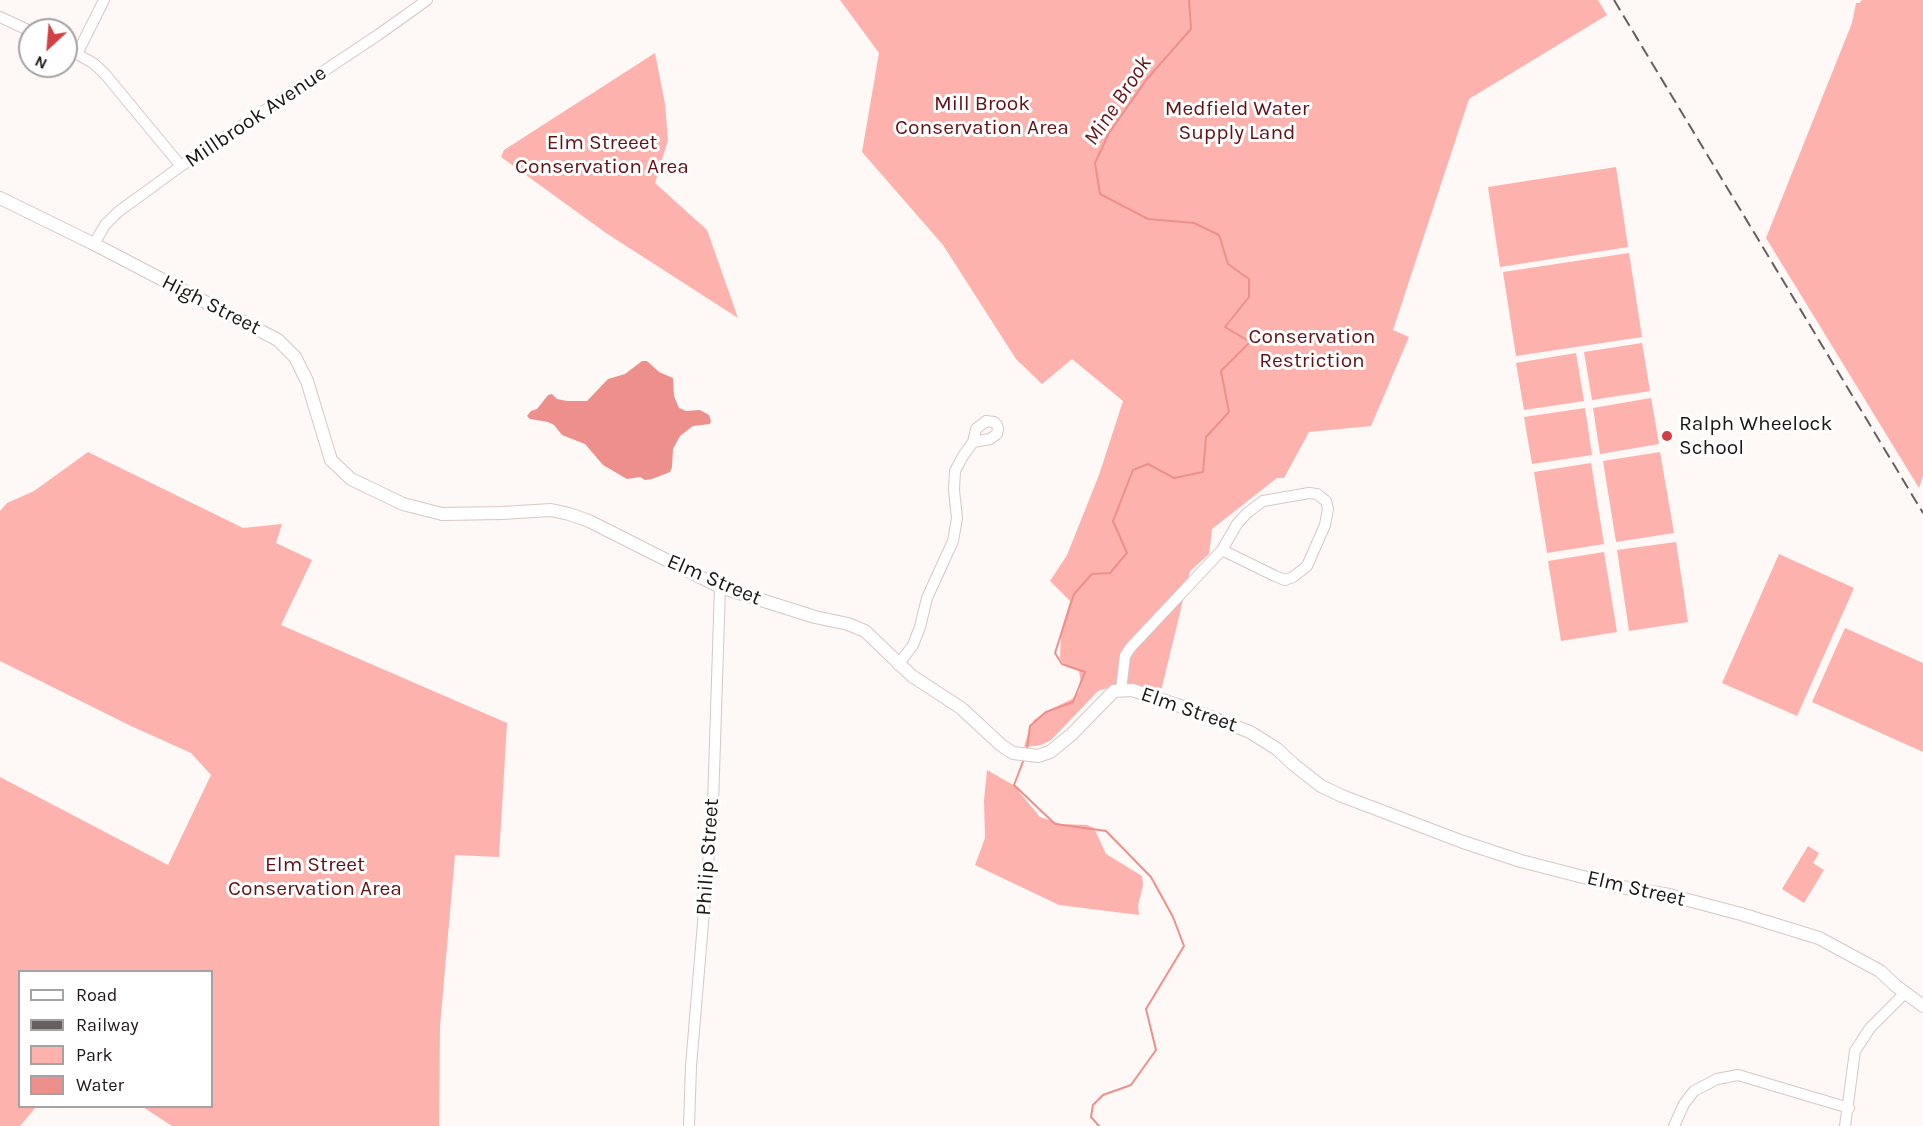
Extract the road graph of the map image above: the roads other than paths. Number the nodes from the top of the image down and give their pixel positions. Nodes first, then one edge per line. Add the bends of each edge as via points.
1 (104, 0) edge
2 (427, 0) edge
3 (0, 16) edge
4 (18, 25) edge
5 (78, 52) edge
6 (78, 55) edge
7 (181, 166) junction
8 (0, 198) edge
9 (94, 244) junction
10 (973, 442) dead end
11 (350, 478) joint
12 (1222, 550) junction
13 (720, 587) junction
14 (898, 665) junction
15 (1121, 690) junction
16 (1905, 993) junction
17 (1923, 1006) edge
18 (1849, 1108) junction
19 (689, 1126) edge
20 (1674, 1126) edge
21 (1845, 1126) edge

1 - 5 street
2 - 7 street, Millbrook Avenue
3 - 4 street
6 - 7 street via 108,77
7 - 9 street, Millbrook Avenue via 118,212
8 - 9 street, High Street
9 - 11 street, High Street via 278,340 295,357 307,381 331,460
10 - 14 street via 955,471 957,518 953,541 927,598 913,645
11 - 13 street, Elm Street via 404,504 442,514 551,510 569,514
12 - 12 street via 1285,580 1293,577 1307,566 1325,525 1326,501 1309,493 1263,501 1237,524
12 - 15 street via 1130,648 1125,656
13 - 14 street, Elm Street via 865,631
13 - 19 street, Philip Street via 712,825
14 - 15 street, Elm Street via 961,708 1001,745 1026,756 1038,756 1057,747 1107,697
15 - 16 street, Elm Street via 1132,690 1250,732 1321,786 1462,842 1521,861 1741,914 1819,938 1880,971
16 - 17 street, Elm Street
16 - 18 street via 1870,1028 1855,1051
18 - 20 street via 1738,1074 1694,1091
18 - 21 street

